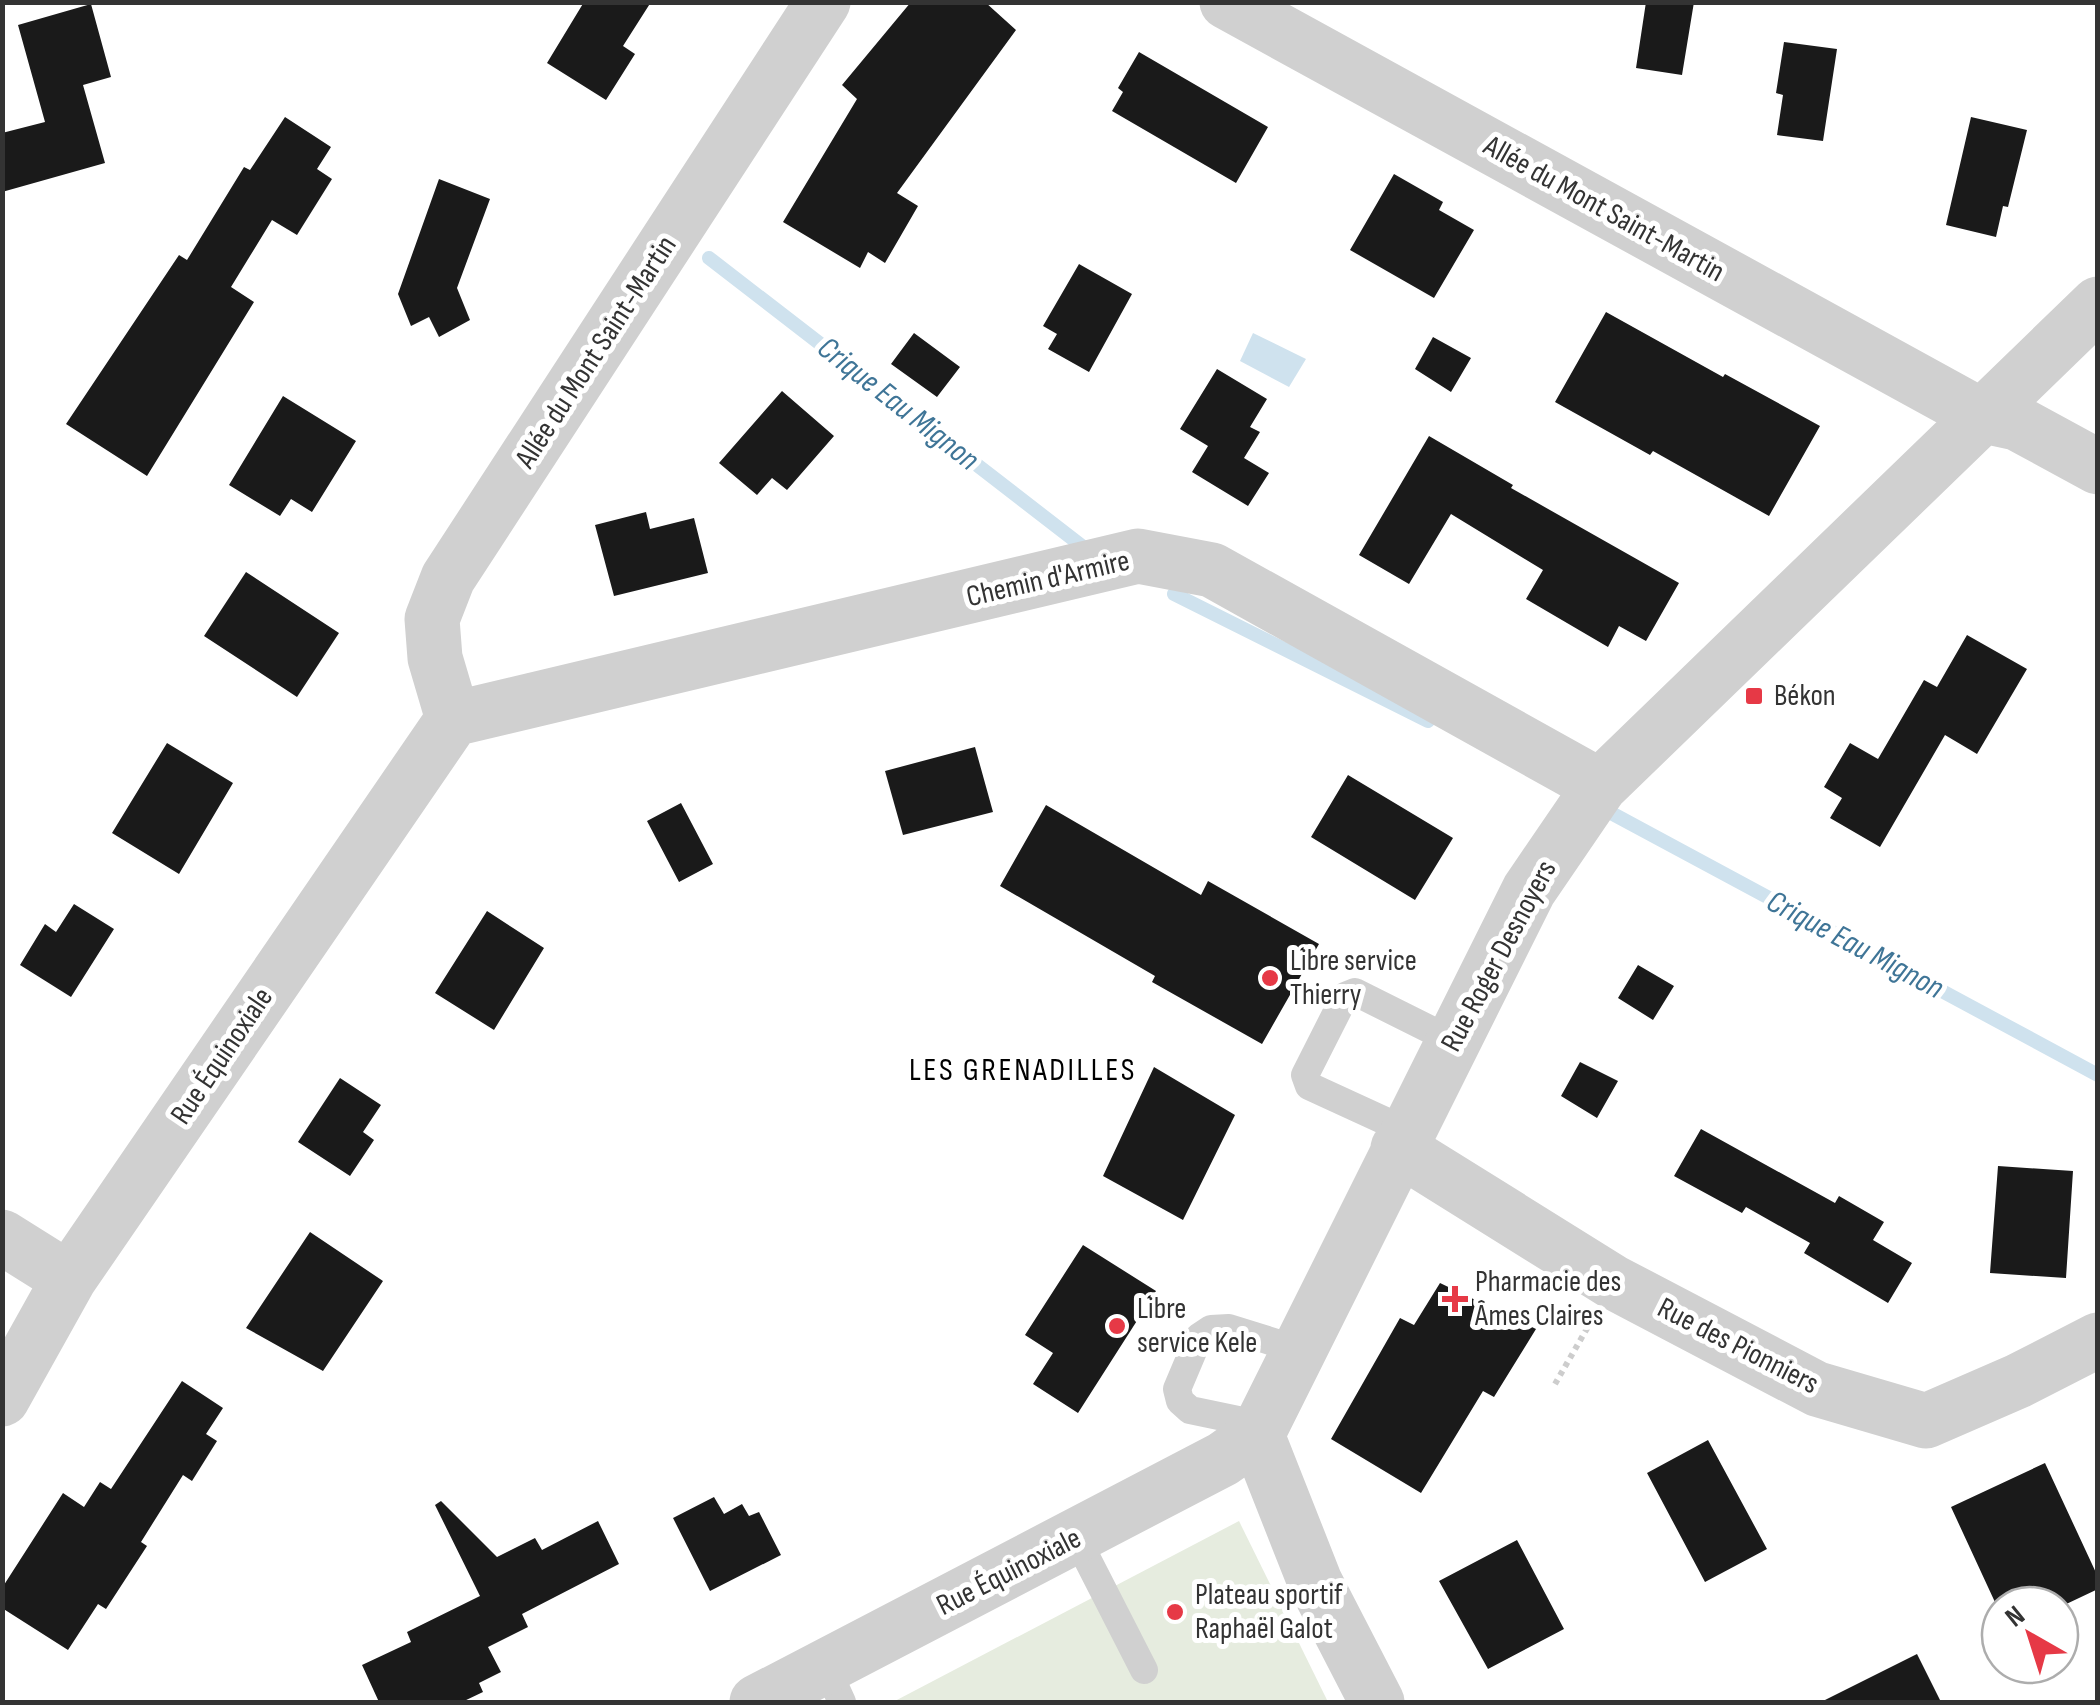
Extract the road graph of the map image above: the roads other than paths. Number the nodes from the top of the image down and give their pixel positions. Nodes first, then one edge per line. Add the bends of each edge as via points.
1 (823, 2) edge
2 (1227, 2) edge
3 (2098, 304) edge
4 (1980, 416) junction
5 (2098, 467) edge
6 (453, 719) junction
7 (1600, 786) junction
8 (1453, 1041) junction
9 (1402, 1140) junction
10 (2, 1236) edge
11 (69, 1279) junction
12 (2098, 1340) edge
13 (1299, 1350) junction
14 (2, 1399) edge
15 (1260, 1430) junction
16 (1076, 1537) junction
17 (1144, 1670) dead end
18 (834, 1685) edge
19 (757, 1702) edge
20 (1377, 1702) edge

1 - 6 street, Allée du Mont Saint-Martin via 448,578 432,619 435,658
2 - 4 street, Allée du Mont Saint-Martin
3 - 4 street, Rue Roger Desnoyers
4 - 5 street via 2017,422
4 - 7 street, Rue Roger Desnoyers
6 - 7 street, Chemin d'Armire via 1138,556 1212,570
6 - 11 street, Rue Équinoxiale
7 - 8 street, Rue Roger Desnoyers via 1529,890
8 - 9 street, Rue Roger Desnoyers
8 - 9 lane via 1355,992 1344,996 1305,1075 1309,1086
9 - 12 street, Rue des Pionniers via 1614,1282 1817,1388 1926,1421
9 - 13 street, Rue Roger Desnoyers
10 - 11 street
11 - 14 street, Rue Équinoxiale
13 - 15 street, Rue Roger Desnoyers
13 - 15 lane via 1229,1328 1199,1337 1177,1389 1180,1401 1190,1410
15 - 16 street, Rue Équinoxiale via 1223,1459
15 - 20 street via 1315,1582
16 - 17 lane
16 - 18 street, Rue Équinoxiale
18 - 19 street, Rue Équinoxiale

